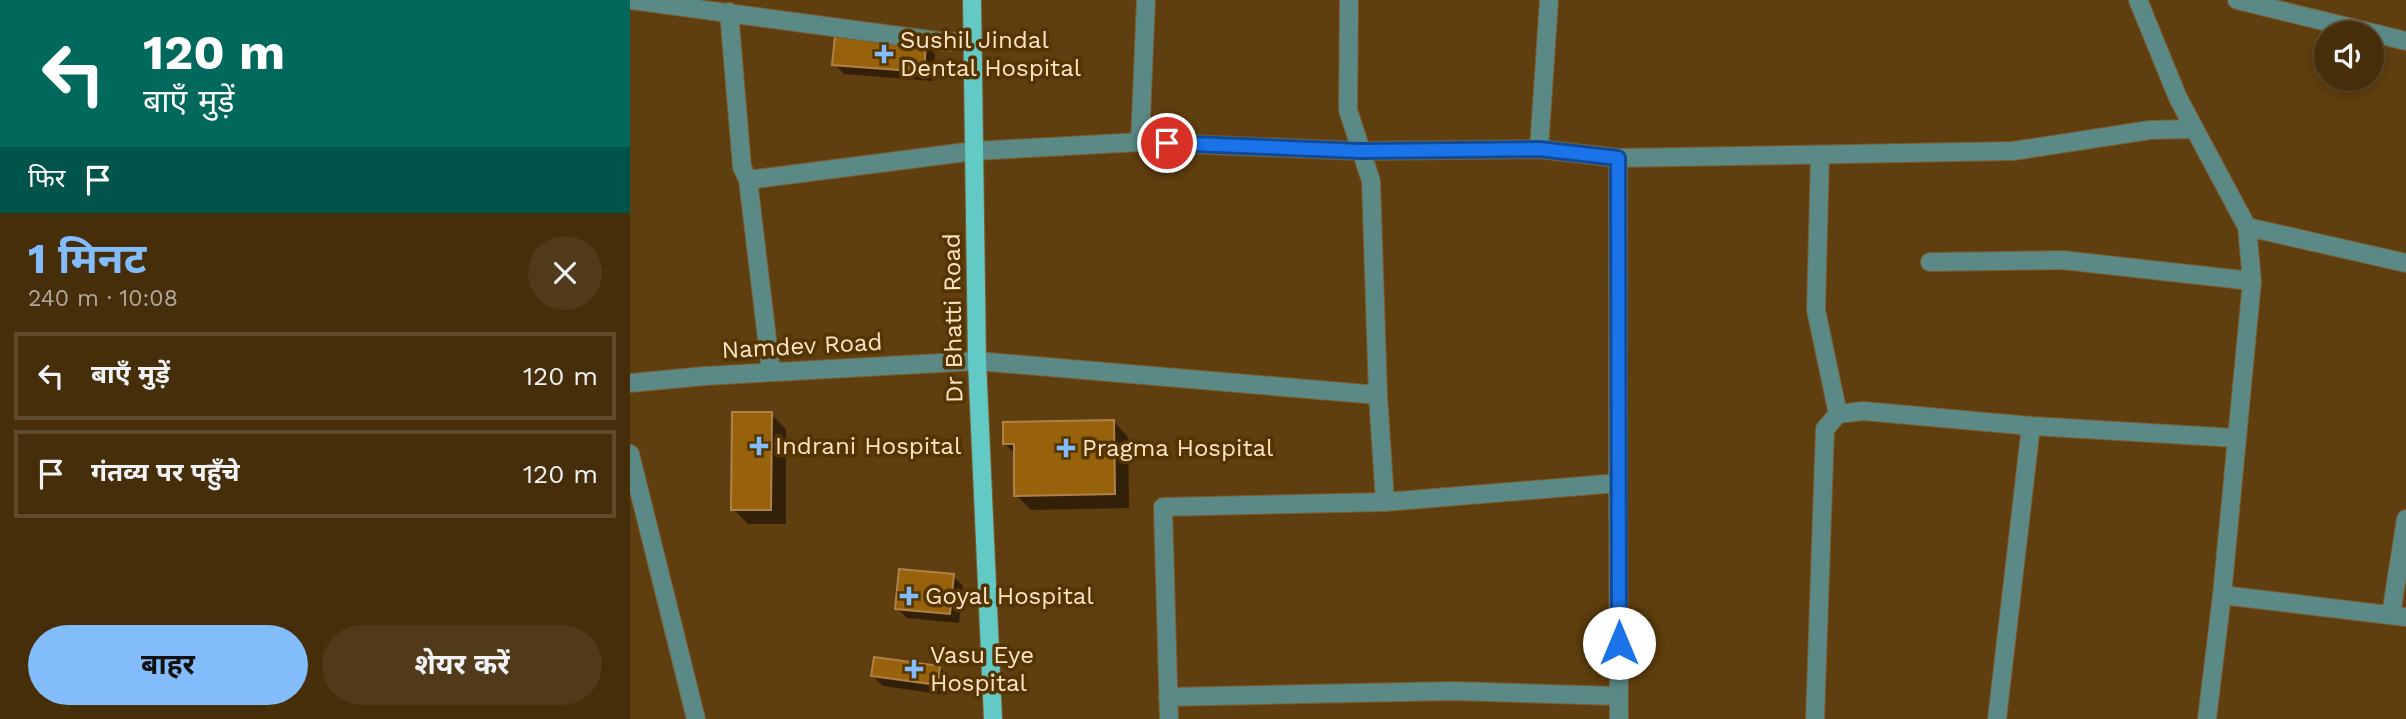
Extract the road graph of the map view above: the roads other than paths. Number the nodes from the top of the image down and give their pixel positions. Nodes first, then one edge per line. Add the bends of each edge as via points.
1 (630, 0) edge
2 (972, 0) edge
3 (1146, 0) edge
4 (1349, 0) edge
5 (1549, 0) edge
6 (2138, 0) edge
7 (2237, 0) edge
8 (729, 12) junction
9 (972, 41) junction
10 (2406, 41) edge
11 (2193, 129) junction
12 (1140, 142) junction
13 (1539, 149) junction
14 (974, 151) junction
15 (1360, 151) junction
16 (1820, 155) junction
17 (1618, 158) junction
18 (748, 180) junction
19 (2247, 227) junction
20 (1930, 262) dead end
21 (2406, 262) edge
22 (2252, 281) junction
23 (977, 361) junction
24 (771, 372) junction
25 (630, 383) edge
26 (1378, 396) junction
27 (1838, 414) junction
28 (2031, 426) junction
29 (2236, 438) junction
30 (630, 454) edge
31 (1618, 483) junction
32 (1385, 502) junction
33 (2406, 519) edge
34 (2222, 595) junction
35 (2399, 616) edge
36 (1168, 696) junction
37 (1619, 696) junction
38 (696, 719) edge
39 (993, 719) edge
40 (1168, 719) edge
41 (1619, 719) edge
42 (1815, 719) edge
43 (1997, 719) edge
44 (2207, 719) edge

1 - 8 street
2 - 9 main road, Dr Bhatti Road
3 - 12 street
4 - 15 street via 1348,110
5 - 13 street
6 - 11 street
7 - 10 street
8 - 9 street via 945,42
8 - 18 street via 742,167
9 - 14 main road, Dr Bhatti Road
11 - 16 street via 2150,130 2012,151
11 - 19 street
12 - 14 street
12 - 15 street
13 - 15 street
13 - 17 street
14 - 18 street
14 - 23 main road, Dr Bhatti Road
15 - 26 street via 1371,181
16 - 17 street
16 - 27 street via 1816,310
17 - 31 street
18 - 24 street
19 - 21 street
19 - 22 street
20 - 22 street via 2062,260
22 - 29 street
23 - 24 street, Namdev Road
23 - 26 street, Namdev Road
23 - 39 main road, Dr Bhatti Road
24 - 25 street, Namdev Road
26 - 32 street
27 - 28 street via 1863,411
27 - 42 street via 1825,429
28 - 29 street
28 - 43 street
29 - 34 street
30 - 38 street
31 - 32 street
31 - 37 street
32 - 36 street via 1163,507
33 - 35 street
34 - 35 street
34 - 44 street
36 - 37 street via 1452,691
36 - 40 street
37 - 41 street

